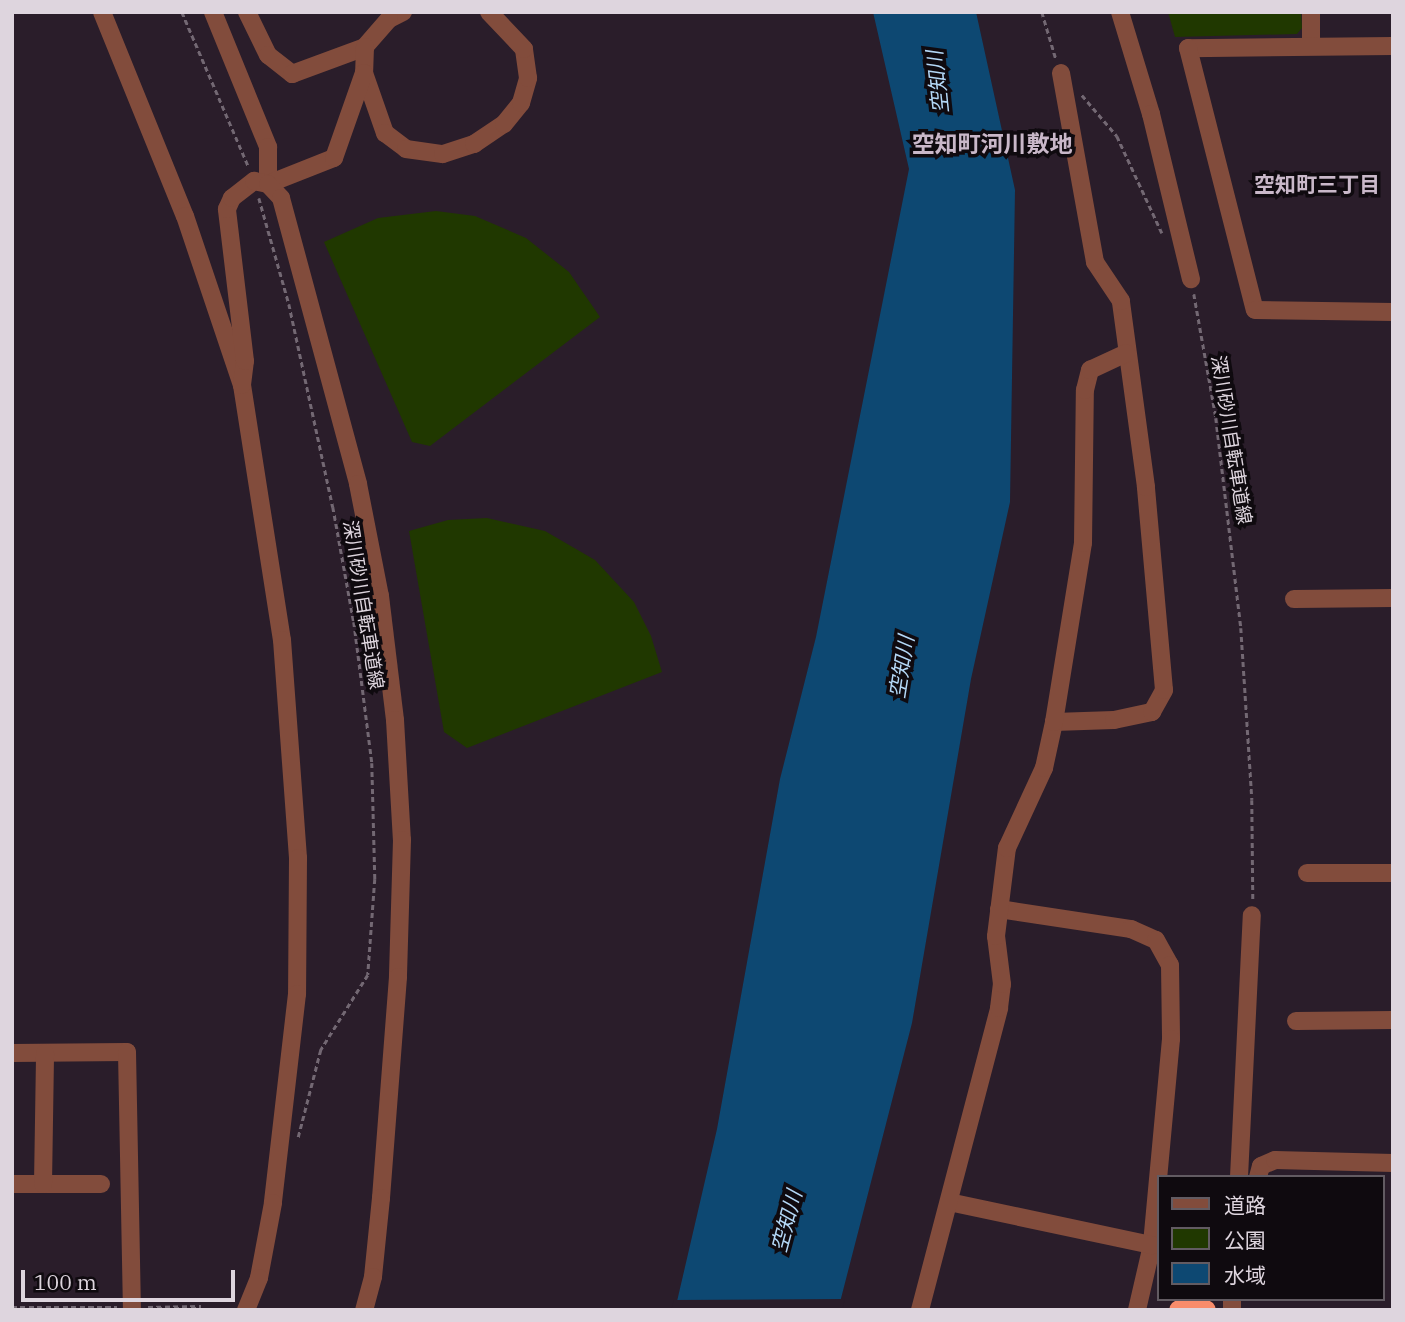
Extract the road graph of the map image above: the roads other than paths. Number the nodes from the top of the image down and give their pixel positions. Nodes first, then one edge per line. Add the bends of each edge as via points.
1 (102, 12) edge
2 (213, 12) edge
3 (247, 12) edge
4 (403, 12) edge
5 (489, 12) edge
6 (1120, 12) edge
7 (1311, 12) edge
8 (1311, 46) junction
9 (1393, 46) edge
10 (365, 47) junction
11 (364, 73) junction
12 (1061, 73) road end
13 (261, 183) junction
14 (1191, 279) road end
15 (1393, 312) edge
16 (1126, 353) junction
17 (242, 385) junction
18 (1393, 598) edge
19 (1294, 599) dead end
20 (1054, 722) junction
21 (1307, 873) dead end
22 (1393, 873) edge
23 (999, 909) junction
24 (1252, 915) road end
25 (1393, 1020) edge
26 (1296, 1021) dead end
27 (12, 1053) edge
28 (45, 1053) junction
29 (1393, 1163) edge
30 (1158, 1175) edge
31 (1239, 1175) edge
32 (1259, 1175) edge
33 (12, 1184) edge
34 (43, 1184) junction
35 (101, 1184) dead end
36 (949, 1202) junction
37 (1156, 1202) edge
38 (1152, 1245) junction
39 (132, 1308) edge
40 (246, 1310) edge
41 (364, 1310) edge
42 (920, 1310) edge
43 (1137, 1310) edge
44 (1179, 1310) edge
45 (1205, 1310) edge

1 - 17 street via 162,155
2 - 13 street via 268,147
3 - 10 street via 268,55 292,74
4 - 10 street via 388,19
5 - 11 street via 524,49 528,78 521,103 504,124 474,144 443,154 406,149 385,133
6 - 14 street via 1151,114
7 - 8 street
8 - 9 street
8 - 15 street via 1188,48 1255,310
10 - 11 street
11 - 13 street via 334,158
12 - 16 street via 1089,237 1095,262 1121,301
13 - 17 street via 232,198 227,209 245,361
13 - 41 street via 281,198 358,484 380,596 394,720 402,840 398,976 382,1198 373,1278
16 - 20 street via 1090,370 1085,390 1083,543
16 - 20 street via 1146,487 1164,691 1152,712 1114,720
17 - 40 street via 282,640 298,858 291,1072 259,1278
18 - 19 street
20 - 23 street via 1044,768 1007,848
21 - 22 street
23 - 30 street via 1130,929 1156,940 1170,965 1171,1039
23 - 36 street via 999,1009
24 - 31 street
25 - 26 street
27 - 28 street
28 - 34 street
28 - 39 street via 127,1052
29 - 32 street via 1275,1160 1261,1166
33 - 34 street
34 - 35 street
36 - 38 street
36 - 42 street
37 - 38 street
38 - 43 street
44 - 45 highway, bridge

